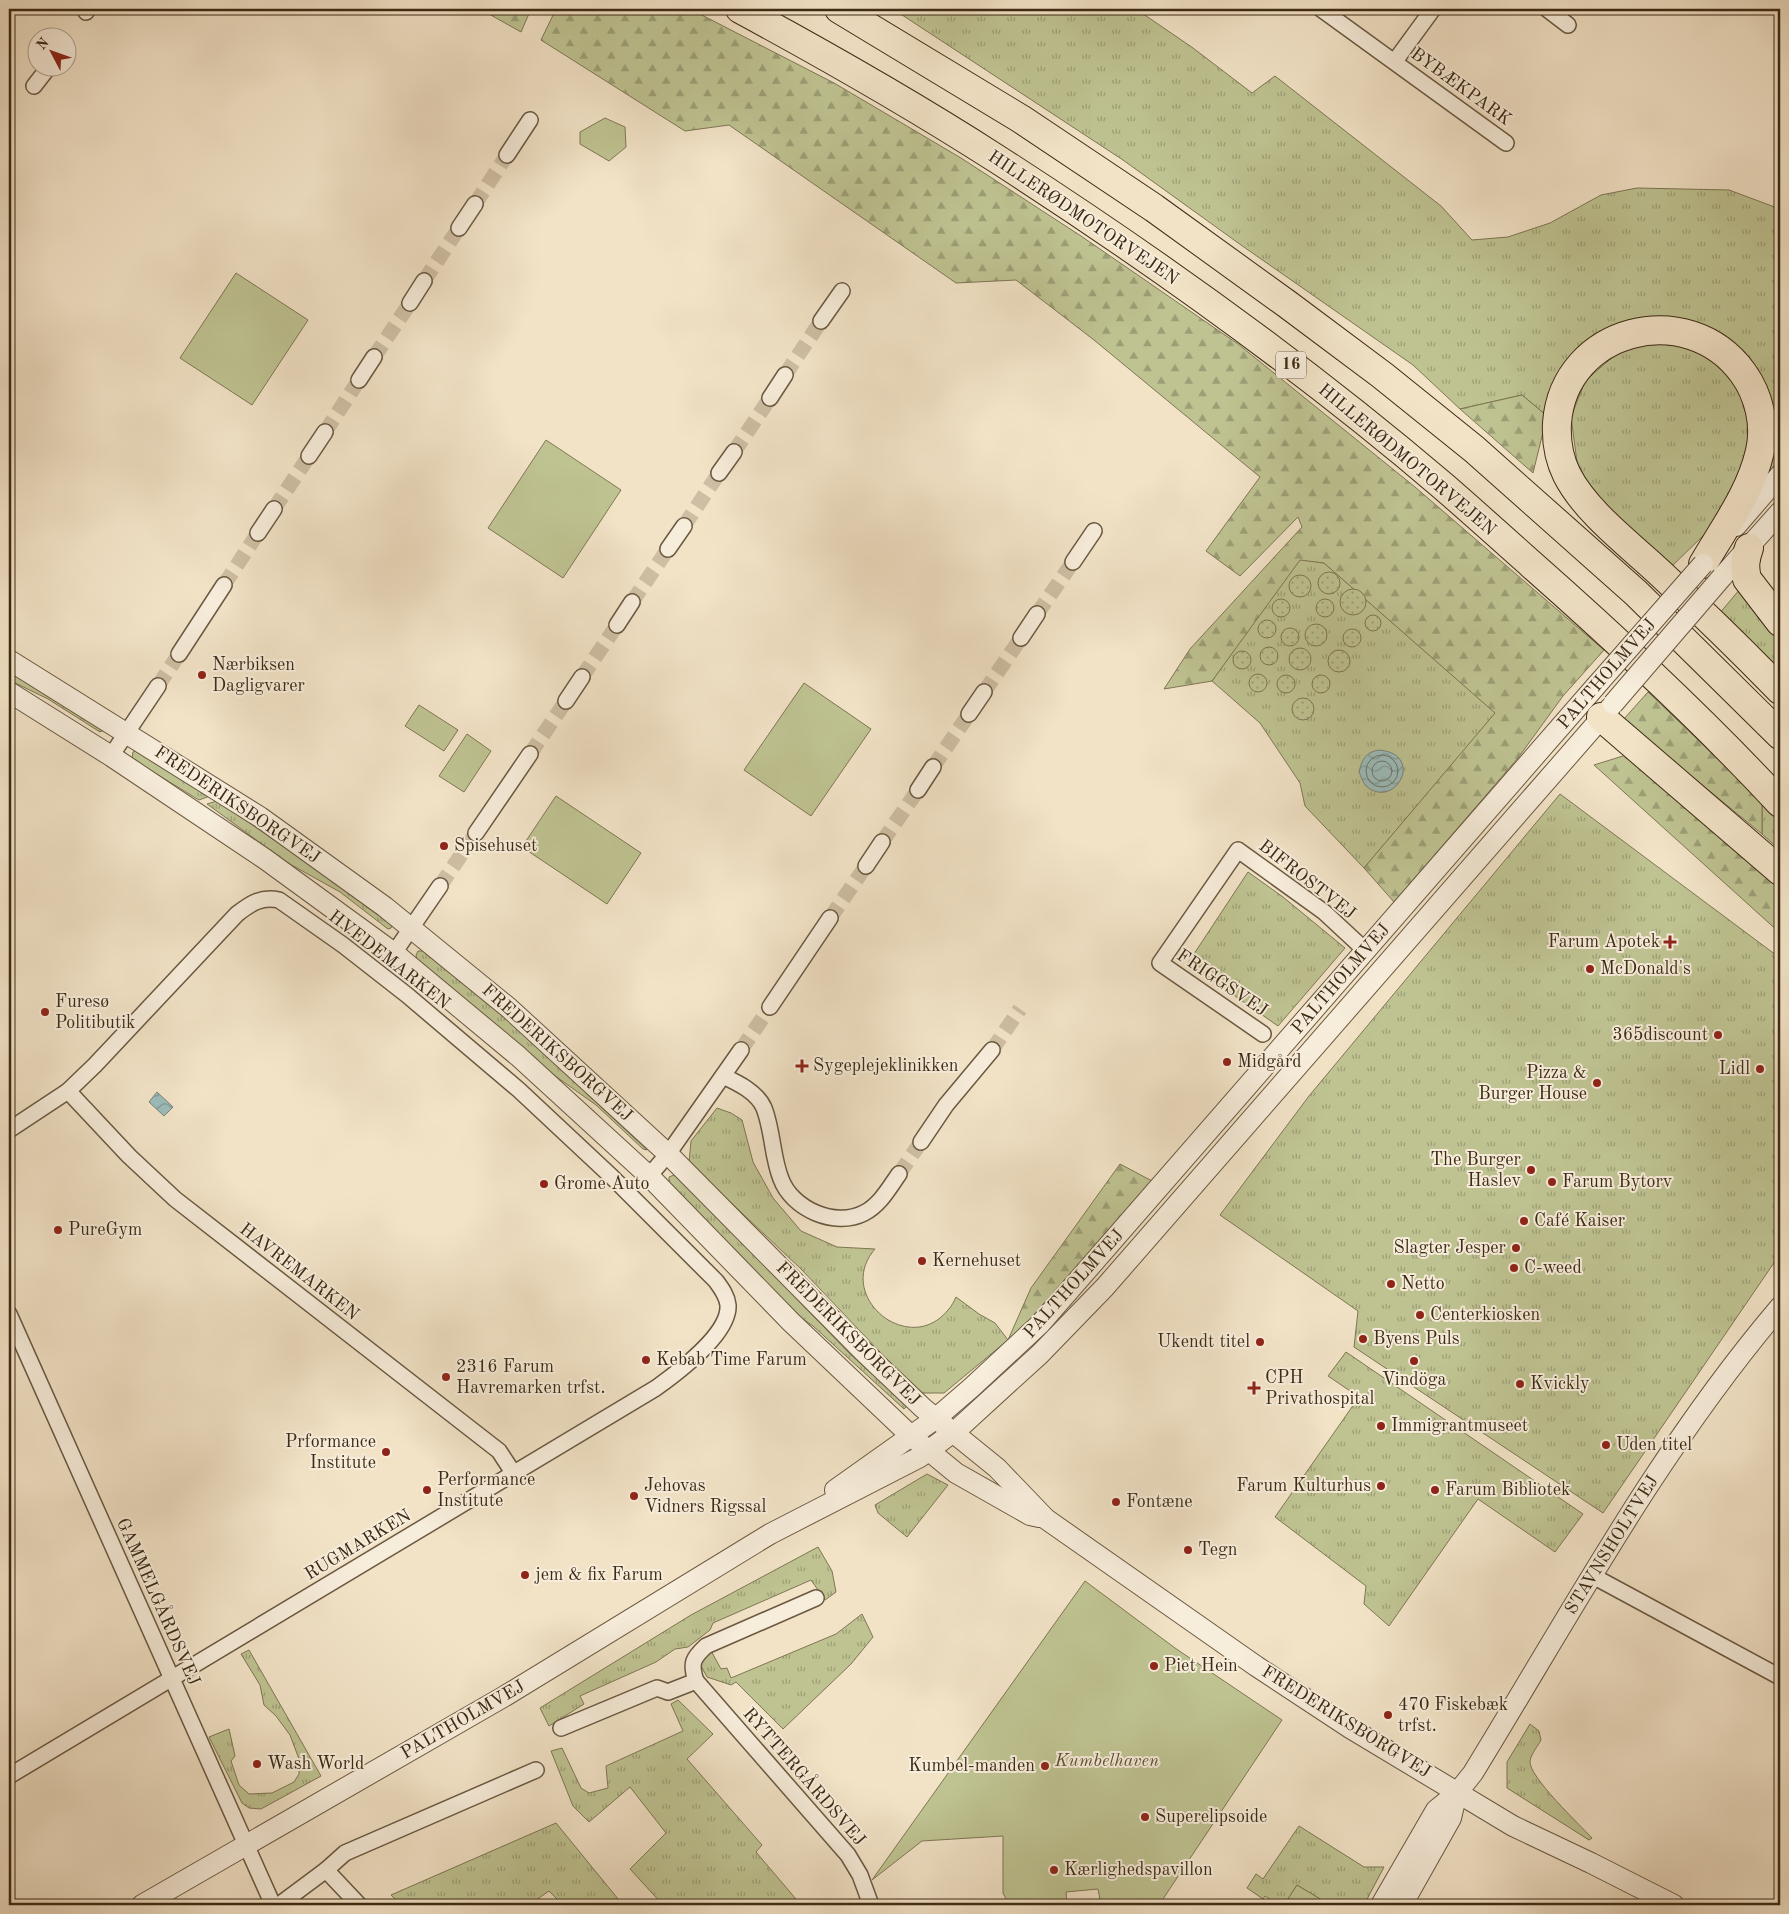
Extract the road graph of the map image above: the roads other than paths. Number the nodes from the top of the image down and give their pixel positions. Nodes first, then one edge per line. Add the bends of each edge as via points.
1 (740, 9) edge
2 (838, 9) edge
3 (1321, 9) edge
4 (1433, 9) edge
5 (1547, 9) edge
6 (1568, 25) dead end
7 (1394, 61) junction
8 (40, 78) edge
9 (34, 86) dead end
10 (530, 120) dead end
11 (1506, 143) dead end
12 (507, 155) tunnel mouth
13 (475, 204) tunnel mouth
14 (459, 228) tunnel mouth
15 (424, 281) tunnel mouth
16 (842, 291) dead end
17 (410, 303) tunnel mouth
18 (821, 322) tunnel mouth
19 (374, 357) tunnel mouth
20 (785, 375) tunnel mouth
21 (359, 380) tunnel mouth
22 (770, 398) tunnel mouth
23 (324, 432) tunnel mouth
24 (734, 452) tunnel mouth
25 (309, 456) tunnel mouth
26 (719, 474) tunnel mouth
27 (1780, 475) edge
28 (274, 509) tunnel mouth
29 (1780, 512) edge
30 (684, 526) tunnel mouth
31 (1094, 531) dead end
32 (258, 533) tunnel mouth
33 (1749, 548) junction
34 (668, 550) tunnel mouth
35 (1073, 562) tunnel mouth
36 (1712, 570) junction
37 (224, 584) tunnel mouth
38 (632, 602) tunnel mouth
39 (1037, 614) tunnel mouth
40 (1780, 622) edge
41 (617, 625) tunnel mouth
42 (1021, 638) tunnel mouth
43 (179, 654) tunnel mouth
44 (9, 660) edge
45 (582, 677) tunnel mouth
46 (158, 686) tunnel mouth
47 (1780, 690) edge
48 (9, 692) edge
49 (984, 692) tunnel mouth
50 (566, 701) tunnel mouth
51 (1598, 702) junction
52 (969, 714) tunnel mouth
53 (127, 732) junction
54 (1780, 735) edge
55 (530, 754) tunnel mouth
56 (112, 756) junction
57 (933, 767) tunnel mouth
58 (918, 790) tunnel mouth
59 (1780, 802) edge
60 (476, 833) tunnel mouth
61 (882, 842) tunnel mouth
62 (866, 866) tunnel mouth
63 (1780, 871) edge
64 (440, 886) tunnel mouth
65 (830, 918) tunnel mouth
66 (411, 929) junction
67 (1366, 951) junction
68 (394, 953) junction
69 (1160, 963) joint
70 (770, 1007) tunnel mouth
71 (1263, 1034) dead end
72 (741, 1050) tunnel mouth
73 (992, 1050) tunnel mouth
74 (723, 1076) junction
75 (68, 1091) junction
76 (9, 1130) edge
77 (921, 1142) tunnel mouth
78 (668, 1154) junction
79 (899, 1174) tunnel mouth
80 (649, 1176) junction
81 (728, 1306) joint
82 (1780, 1306) edge
83 (9, 1314) edge
84 (935, 1419) junction
85 (952, 1433) junction
86 (911, 1436) junction
87 (929, 1451) junction
88 (514, 1474) junction
89 (1046, 1519) junction
90 (781, 1529) junction
91 (1592, 1575) junction
92 (816, 1598) dead end
93 (1780, 1677) edge
94 (172, 1678) junction
95 (696, 1681) junction
96 (561, 1728) dead end
97 (536, 1770) dead end
98 (9, 1776) edge
99 (1457, 1793) junction
100 (246, 1844) junction
101 (326, 1870) junction
102 (1664, 1903) edge
103 (142, 1905) edge
104 (273, 1905) edge
105 (279, 1905) edge
106 (359, 1905) edge
107 (871, 1905) edge
108 (1381, 1905) edge
109 (1402, 1905) edge

1 - 59 highway, HILLERØDMOTORVEJEN / 16 via 843,66 994,157 1125,243 1261,342 1442,486 1598,624
2 - 54 highway via 1022,119 1154,208 1382,375 1474,449 1636,594
3 - 7 street, BYBÆKPARK
4 - 7 street, BYBÆKPARK
5 - 6 street
7 - 11 street, BYBÆKPARK
8 - 9 street
10 - 12 street
13 - 14 street
15 - 17 street
16 - 18 street
19 - 21 street
20 - 22 street
23 - 25 street
24 - 26 street
27 - 36 street, PALTHOLMVEJ
28 - 32 street
29 - 33 street, PALTHOLMVEJ
30 - 34 street
31 - 35 street
33 - 36 street, PALTHOLMVEJ
33 - 40 highway via 1744,570 1747,579
36 - 47 highway via 1760,449 1762,431 1754,393 1728,356 1698,337 1663,330 1643,331 1619,338 1584,362 1564,392 1557,442 1566,473 1594,512 1712,621
36 - 51 street, PALTHOLMVEJ, bridge
37 - 43 street
38 - 41 street
39 - 42 street
44 - 53 street, FREDERIKSBORGVEJ
45 - 50 street
46 - 53 street
48 - 56 street, FREDERIKSBORGVEJ
49 - 52 street
51 - 63 highway
51 - 67 street, PALTHOLMVEJ
51 - 85 street, PALTHOLMVEJ via 1105,1287 1040,1354
53 - 56 street
53 - 66 street, FREDERIKSBORGVEJ via 260,817
55 - 60 street
56 - 68 street, FREDERIKSBORGVEJ via 265,859
57 - 58 street
61 - 62 street
64 - 66 street
65 - 70 street
66 - 68 street
66 - 78 street, FREDERIKSBORGVEJ via 509,1008
67 - 69 street, BIFROSTVEJ via 1324,912 1238,850
67 - 84 street, PALTHOLMVEJ via 1040,1324
68 - 80 street, FREDERIKSBORGVEJ via 518,1056
69 - 71 street, FRIGGSVEJ
72 - 74 street
73 - 77 street via 946,1105
74 - 78 street
74 - 79 street via 742,1085 764,1107 781,1180 794,1198 812,1212 830,1218 849,1219 865,1213 880,1200
75 - 76 street, HVEDEMARKEN
75 - 81 street, HVEDEMARKEN via 237,914 260,900 279,900 408,995 519,1090 716,1281 725,1293
75 - 88 street, HAVREMARKEN via 175,1199 499,1451
78 - 80 street
78 - 84 street, FREDERIKSBORGVEJ
80 - 86 street, FREDERIKSBORGVEJ via 791,1322
81 - 88 street, RUGMARKEN via 715,1336 690,1363 656,1388
82 - 91 street, STAVNSHOLTVEJ via 1691,1423
83 - 94 street, GAMMELGÅRDSVEJ
84 - 85 street, FREDERIKSBORGVEJ
84 - 86 street, PALTHOLMVEJ
85 - 87 street, PALTHOLMVEJ
85 - 89 street, FREDERIKSBORGVEJ via 996,1468
86 - 87 street, FREDERIKSBORGVEJ
86 - 90 street, PALTHOLMVEJ
87 - 89 street, FREDERIKSBORGVEJ via 956,1473 1030,1515
87 - 90 street, PALTHOLMVEJ
88 - 94 street, RUGMARKEN
89 - 99 street, FREDERIKSBORGVEJ via 1313,1704
90 - 100 street, PALTHOLMVEJ via 506,1696
91 - 93 street
91 - 99 street, STAVNSHOLTVEJ via 1473,1773
92 - 95 street via 706,1646 695,1656 692,1669
94 - 98 street, RUGMARKEN
94 - 100 street, GAMMELGÅRDSVEJ
95 - 96 street via 668,1692 657,1688
95 - 107 street, RYTTERGÅRDSVEJ via 835,1838 860,1875
97 - 101 street via 345,1853
99 - 102 street, FREDERIKSBORGVEJ via 1513,1826 1591,1862
99 - 108 street via 1436,1810
99 - 109 street via 1451,1818
100 - 103 street, PALTHOLMVEJ
100 - 104 street, GAMMELGÅRDSVEJ
101 - 105 street
101 - 106 street

